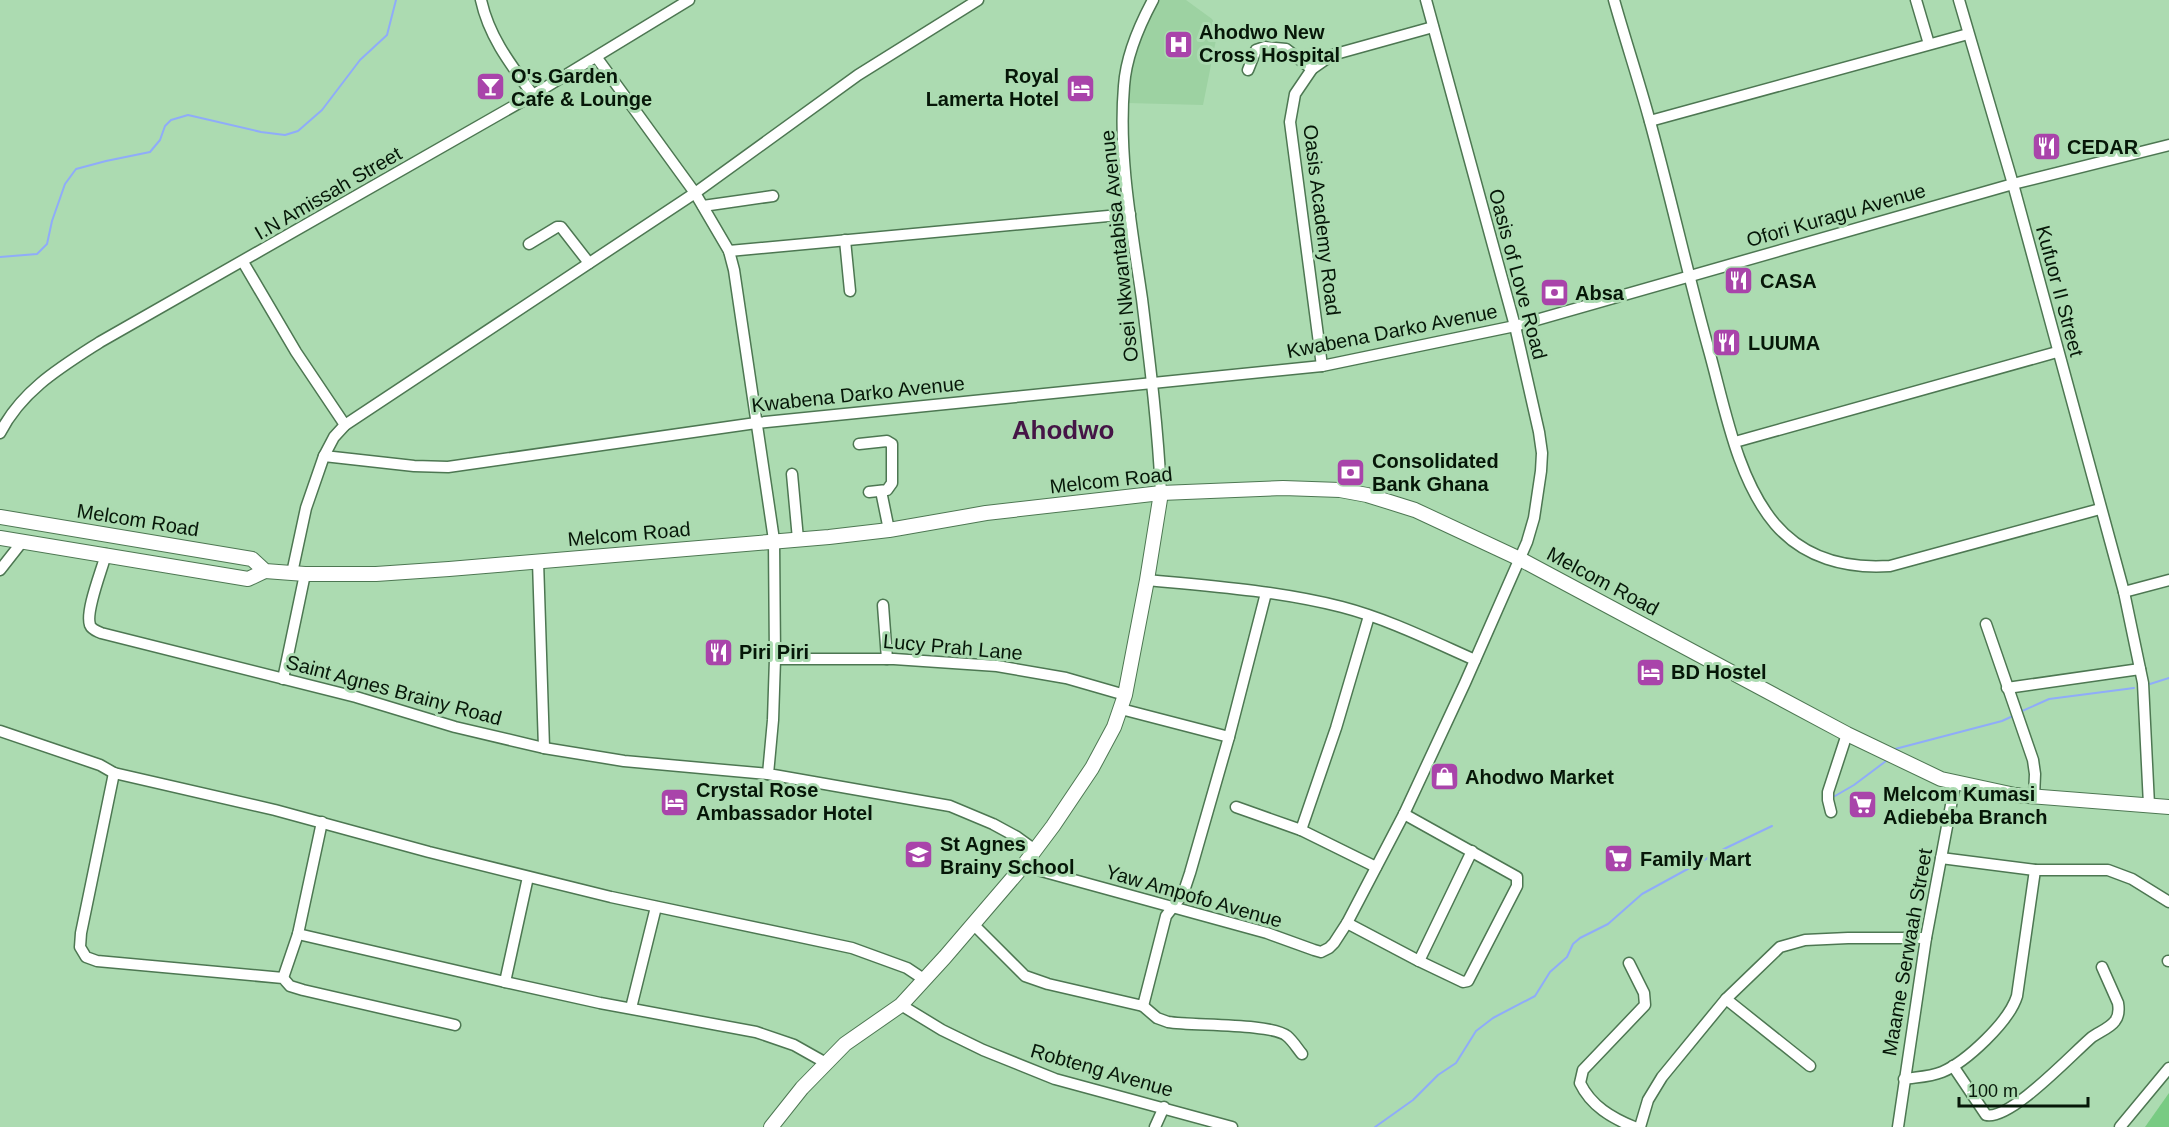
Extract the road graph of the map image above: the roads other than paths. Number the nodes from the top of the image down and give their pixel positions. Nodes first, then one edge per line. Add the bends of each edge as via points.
1 (481, 0) edge
2 (689, 0) edge
3 (978, 0) edge
4 (1153, 0) edge
5 (1426, 0) edge
6 (1614, 0) edge
7 (1916, 0) edge
8 (1959, 0) edge
9 (1433, 27) junction
10 (1968, 34) junction
11 (1929, 44) junction
12 (597, 58) junction
13 (1312, 69) junction
14 (1248, 70) dead end
15 (533, 95) junction
16 (1650, 121) junction
17 (2169, 145) edge
18 (2013, 184) junction
19 (695, 193) junction
20 (773, 196) dead end
21 (704, 206) junction
22 (1130, 214) junction
23 (845, 240) junction
24 (529, 244) dead end
25 (729, 251) junction
26 (243, 262) junction
27 (589, 263) junction
28 (1688, 276) junction
29 (850, 291) dead end
30 (1515, 326) junction
31 (2057, 352) junction
32 (1322, 366) junction
33 (1153, 383) junction
34 (756, 423) junction
35 (345, 424) junction
36 (0, 433) edge
37 (1735, 442) junction
38 (859, 444) dead end
39 (324, 456) junction
40 (792, 474) dead end
41 (881, 491) junction
42 (869, 492) dead end
43 (1161, 494) junction
44 (2100, 509) junction
45 (0, 517) edge
46 (33, 523) junction
47 (889, 530) junction
48 (0, 538) edge
49 (798, 539) junction
50 (774, 540) junction
51 (22, 542) junction
52 (106, 554) junction
53 (1520, 559) junction
54 (538, 561) junction
55 (0, 570) edge
56 (265, 571) junction
57 (299, 574) junction
58 (1147, 580) junction
59 (2169, 580) edge
60 (2124, 592) junction
61 (1266, 593) junction
62 (883, 605) dead end
63 (1369, 616) junction
64 (1986, 624) dead end
65 (887, 658) junction
66 (775, 659) junction
67 (1475, 660) junction
68 (2140, 669) junction
69 (283, 679) junction
70 (2007, 688) junction
71 (1125, 694) junction
72 (1121, 709) junction
73 (0, 731) edge
74 (1847, 734) junction
75 (1229, 737) junction
76 (544, 748) junction
77 (114, 773) junction
78 (768, 774) junction
79 (1955, 784) junction
80 (2034, 797) junction
81 (2149, 805) junction
82 (1236, 807) dead end
83 (2169, 807) edge
84 (1831, 812) dead end
85 (1404, 814) junction
86 (322, 822) junction
87 (1301, 830) junction
88 (1035, 850) junction
89 (1472, 851) junction
90 (1941, 858) junction
91 (1023, 866) junction
92 (1376, 867) junction
93 (2035, 870) junction
94 (528, 877) junction
95 (2169, 902) edge
96 (656, 907) junction
97 (1171, 907) junction
98 (1347, 923) junction
99 (973, 924) junction
100 (298, 934) junction
101 (1926, 938) junction
102 (1320, 952) joint
103 (1419, 961) junction
104 (1629, 963) dead end
105 (2102, 967) dead end
106 (283, 978) junction
107 (925, 980) junction
108 (505, 982) junction
109 (1726, 999) junction
110 (901, 1005) junction
111 (1143, 1006) junction
112 (631, 1008) junction
113 (456, 1025) dead end
114 (1302, 1054) dead end
115 (826, 1063) junction
116 (1810, 1066) dead end
117 (1953, 1066) junction
118 (2169, 1068) edge
119 (1904, 1079) junction
120 (1164, 1107) junction
121 (771, 1127) edge
122 (1155, 1127) edge
123 (1232, 1127) edge
124 (1634, 1127) edge
125 (1640, 1127) edge
126 (1898, 1127) edge
127 (2120, 1127) edge

1 - 15 street via 490,31
2 - 12 street, I.N Amissah Street
3 - 19 street via 858,75
4 - 22 street, Osei Nkwantabisa Avenue via 1134,43 1124,84 1123,138
5 - 9 street, Oasis of Love Road
6 - 16 street
7 - 11 street
8 - 10 street, Kufuor II Street
9 - 13 street, Oasis Academy Road via 1332,56
9 - 30 street, Oasis of Love Road
10 - 11 street
10 - 18 street, Kufuor II Street
11 - 16 street
12 - 15 street, I.N Amissah Street
12 - 19 street
13 - 14 street via 1289,51 1265,47 1256,50
13 - 32 street, Oasis Academy Road via 1295,94 1290,122
15 - 26 street, I.N Amissah Street
16 - 28 street
17 - 18 street, Ofori Kuragu Avenue
18 - 28 street, Ofori Kuragu Avenue
18 - 31 street, Kufuor II Street
19 - 21 street
19 - 27 street
20 - 21 street
21 - 25 street
22 - 23 street
22 - 33 street, Osei Nkwantabisa Avenue
23 - 25 street
23 - 29 street
24 - 27 street via 561,227
25 - 34 street
26 - 35 street via 296,352
26 - 36 street, I.N Amissah Street via 47,376 9,414
27 - 35 street
28 - 30 street, Ofori Kuragu Avenue
28 - 37 street
30 - 32 street, Kwabena Darko Avenue
30 - 53 street, Oasis of Love Road via 1542,453 1534,518
31 - 37 street
31 - 44 street, Kufuor II Street
32 - 33 street, Kwabena Darko Avenue
33 - 34 street, Kwabena Darko Avenue
33 - 43 street, Osei Nkwantabisa Avenue
34 - 39 street, Kwabena Darko Avenue via 448,467
34 - 50 street
35 - 39 street
37 - 44 street via 1754,494 1776,525 1808,551 1853,566 1890,566
38 - 41 street via 892,444 892,483
39 - 57 street via 306,508
40 - 49 street
41 - 42 street
41 - 47 street
43 - 47 main road, Melcom Road via 986,513
43 - 53 main road, Melcom Road via 1283,488 1340,490 1415,510
43 - 58 main road
44 - 60 street, Kufuor II Street
45 - 46 main road, Melcom Road
46 - 51 main road
46 - 56 main road, Melcom Road via 252,559
47 - 49 main road, Melcom Road
48 - 51 main road
49 - 50 main road, Melcom Road
50 - 54 main road, Melcom Road
50 - 66 street
51 - 52 main road
51 - 55 street
52 - 56 main road via 248,579
52 - 69 street, Saint Agnes Brainy Road via 91,608 93,630
53 - 67 street, Oasis of Love Road
53 - 74 main road, Melcom Road
54 - 57 main road, Melcom Road via 376,574
54 - 76 street
56 - 57 main road, Melcom Road
57 - 69 street
58 - 61 street
58 - 71 main road
59 - 60 street
60 - 68 street, Kufuor II Street
61 - 63 street
61 - 75 street
62 - 65 street
63 - 67 street
63 - 87 street
64 - 70 street
65 - 66 street, Lucy Prah Lane
65 - 71 street, Lucy Prah Lane via 1034,671
66 - 78 street
67 - 85 street, Oasis of Love Road
68 - 70 street
68 - 81 street, Kufuor II Street
69 - 76 street, Saint Agnes Brainy Road
70 - 80 street via 2034,767
71 - 72 main road
72 - 75 street
72 - 88 main road via 1092,768
73 - 77 street
74 - 79 main road, Melcom Road
74 - 84 street via 1828,792
75 - 97 street via 1183,894
76 - 78 street, Saint Agnes Brainy Road
77 - 86 street
77 - 106 street via 81,933 80,947 86,957
78 - 88 street, Saint Agnes Brainy Road via 950,806 1001,828
79 - 80 main road, Melcom Road
79 - 90 street, Maame Serwaah Street
80 - 81 main road, Melcom Road
81 - 83 main road, Melcom Road
82 - 87 street
85 - 89 street
85 - 92 street, Oasis of Love Road
86 - 94 street
86 - 100 street
87 - 92 street
88 - 91 main road
89 - 103 street
89 - 103 street via 1515,873 1517,886 1468,981
90 - 93 street
90 - 101 street, Maame Serwaah Street
91 - 97 street, Yaw Ampofo Avenue
91 - 99 main road
92 - 98 street, Oasis of Love Road
93 - 95 street via 2108,870 2132,879
93 - 117 street via 2015,1003 1988,1037
94 - 96 street
94 - 108 street
96 - 107 street via 852,948 907,968
96 - 112 street
97 - 102 street, Yaw Ampofo Avenue
97 - 111 street
98 - 102 street, Oasis of Love Road via 1329,948
98 - 103 street
99 - 107 main road
99 - 111 street via 1025,976
100 - 106 street
100 - 108 street
101 - 109 street via 1805,939 1787,944
101 - 119 street, Maame Serwaah Street
104 - 124 street via 1644,993 1645,1005 1583,1070 1580,1083 1601,1110
105 - 117 street via 2118,1003 2116,1021 2015,1105 1997,1115 1986,1115
106 - 113 street via 290,986 303,990
107 - 110 main road
108 - 112 street
109 - 116 street
109 - 125 street via 1662,1077 1648,1100
110 - 115 main road via 845,1044
110 - 120 street, Robteng Avenue via 942,1030 1018,1065 1055,1079
111 - 114 street via 1168,1022 1279,1032
112 - 115 street via 756,1032 794,1045
115 - 121 main road
117 - 119 street via 1930,1076
118 - 127 street
119 - 126 street, Maame Serwaah Street
120 - 122 street
120 - 123 street, Robteng Avenue

